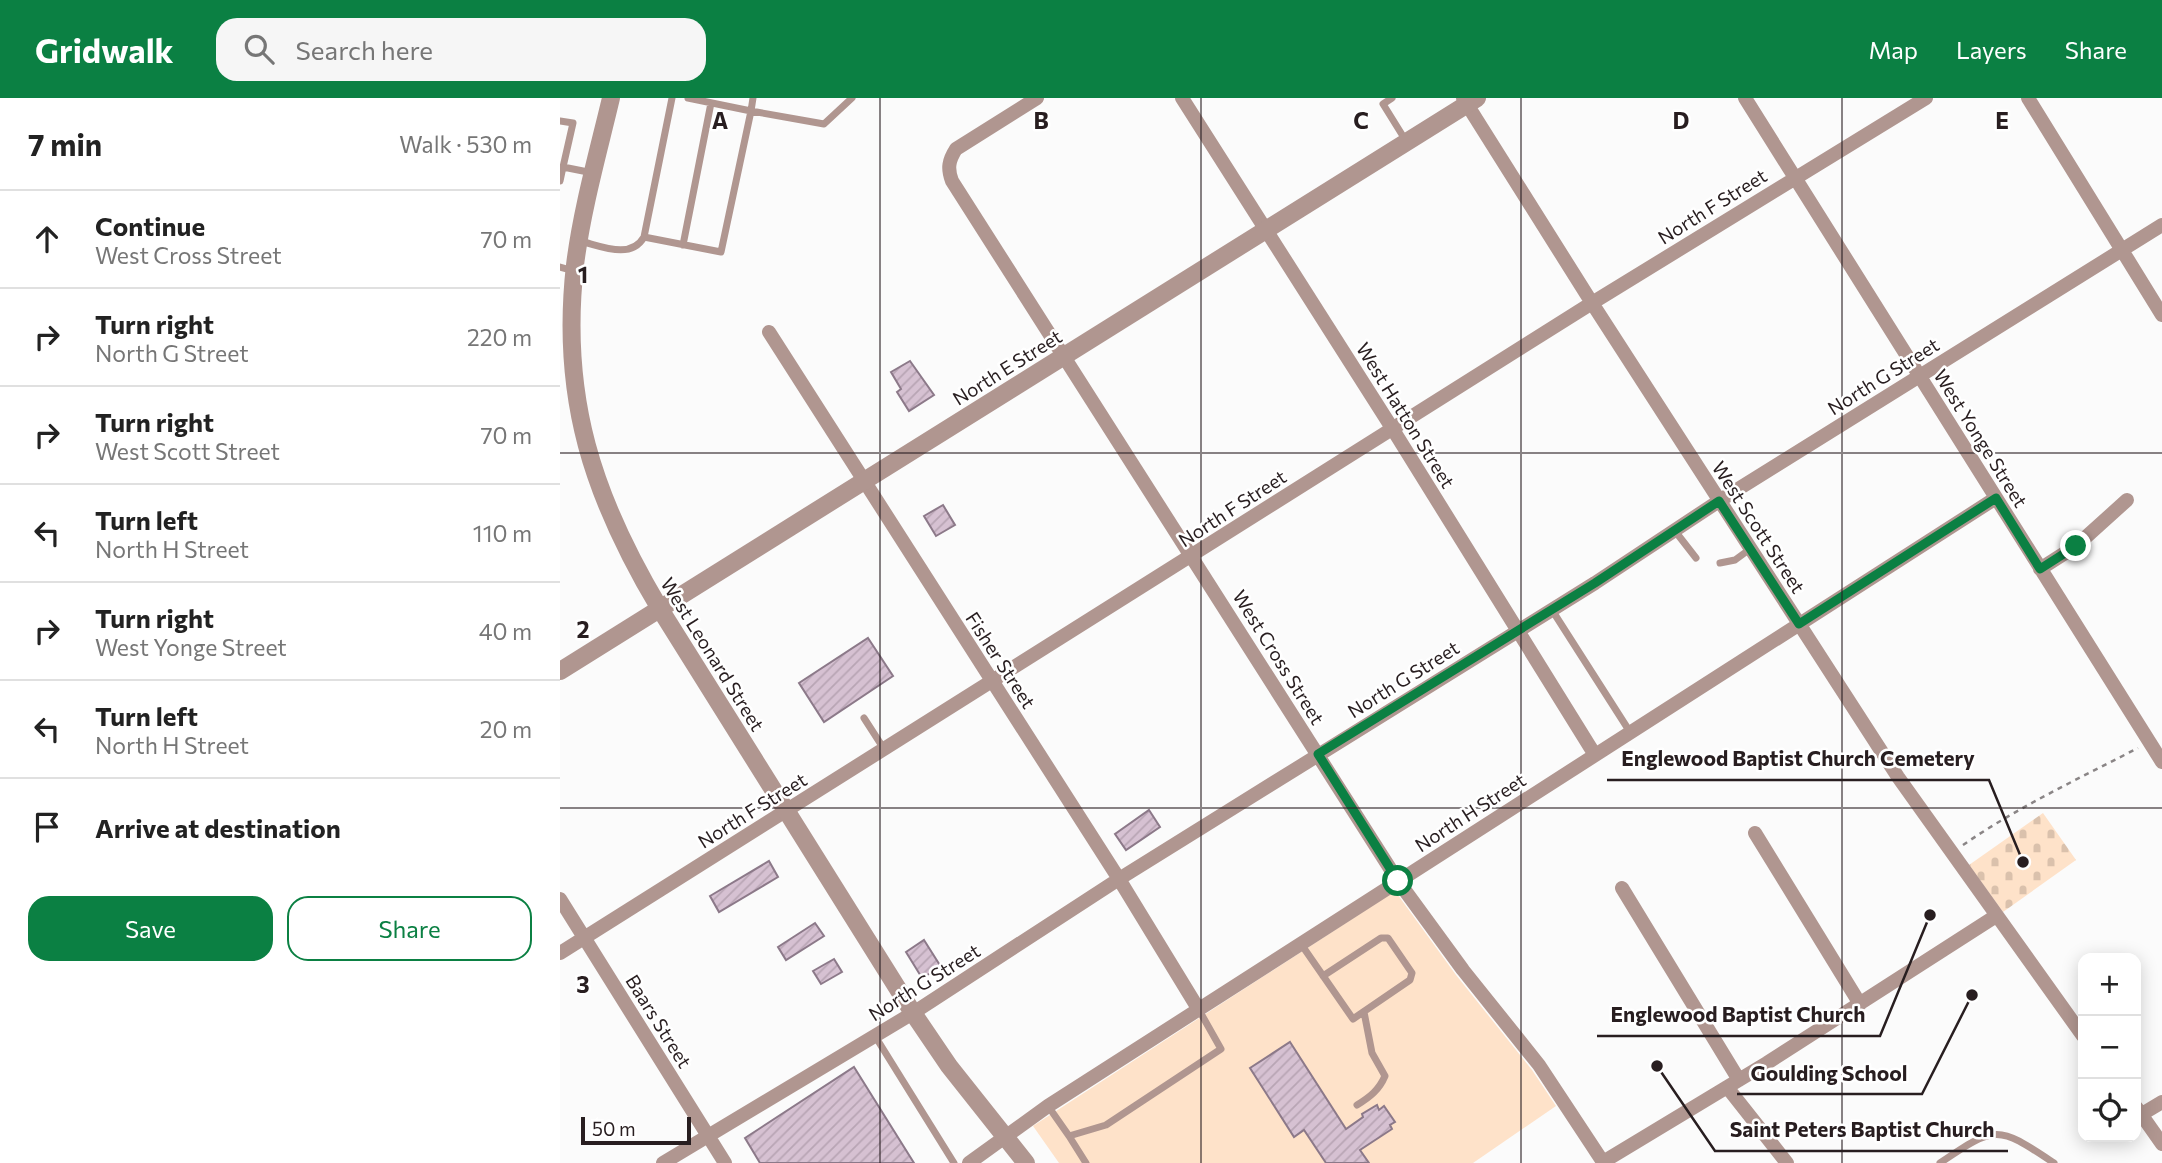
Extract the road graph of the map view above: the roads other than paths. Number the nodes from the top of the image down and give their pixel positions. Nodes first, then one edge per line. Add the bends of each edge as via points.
1 (611, 98) edge
2 (672, 98) edge
3 (688, 98) edge
4 (753, 98) edge
5 (852, 98) edge
6 (1037, 98) edge
7 (1182, 98) edge
8 (1392, 98) edge
9 (1745, 98) edge
10 (1926, 98) edge
11 (2028, 98) edge
12 (1469, 100) edge
13 (711, 103) junction
14 (751, 111) junction
15 (560, 121) edge
16 (1406, 142) junction
17 (563, 167) junction
18 (594, 173) junction
19 (1794, 177) junction
20 (560, 181) edge
21 (2162, 225) edge
22 (1266, 230) junction
23 (644, 237) junction
24 (579, 241) junction
25 (683, 245) junction
26 (2122, 250) junction
27 (567, 269) edge
28 (1592, 303) junction
29 (2162, 315) edge
30 (769, 332) dead end
31 (566, 353) edge
32 (1064, 356) junction
33 (1919, 376) junction
34 (1392, 428) junction
35 (863, 482) junction
36 (1996, 498) junction
37 (2127, 500) dead end
38 (1719, 501) junction
39 (1675, 531) junction
40 (1750, 549) junction
41 (1193, 556) junction
42 (1696, 558) dead end
43 (1720, 563) dead end
44 (2040, 569) junction
45 (660, 609) junction
46 (1552, 610) junction
47 (1799, 624) junction
48 (1517, 631) junction
49 (560, 671) edge
50 (992, 682) junction
51 (864, 718) dead end
52 (1630, 732) junction
53 (884, 750) junction
54 (1318, 754) junction
55 (1595, 755) junction
56 (2162, 762) edge
57 (786, 811) junction
58 (1755, 833) dead end
59 (1119, 879) junction
60 (1398, 881) junction
61 (1622, 888) dead end
62 (560, 899) edge
63 (1996, 916) junction
64 (584, 938) junction
65 (1301, 944) junction
66 (560, 953) edge
67 (1323, 976) junction
68 (1860, 1004) junction
69 (1199, 1010) junction
70 (1364, 1012) junction
71 (913, 1013) junction
72 (2078, 1029) edge
73 (875, 1036) junction
74 (1733, 1083) junction
75 (2162, 1102) edge
76 (1357, 1105) dead end
77 (1048, 1106) junction
78 (2141, 1110) edge
79 (2141, 1114) edge
80 (707, 1136) junction
81 (1069, 1136) junction
82 (1005, 1137) junction
83 (2162, 1144) edge
84 (1603, 1162) edge
85 (663, 1163) edge
86 (725, 1163) edge
87 (954, 1163) edge
88 (969, 1163) edge
89 (1026, 1163) edge
90 (1086, 1163) edge
91 (1787, 1163) edge
92 (1940, 1163) edge
93 (2054, 1163) edge

1 - 18 street, West Leonard Street
2 - 23 lane
3 - 13 lane
4 - 14 lane
5 - 14 lane via 824,124
6 - 32 street, West Cross Street via 956,149 948,167 952,181
7 - 22 street, West Hatton Street
8 - 16 lane via 1383,104
9 - 19 street, West Yonge Street
10 - 19 street, North F Street
11 - 26 street
12 - 16 street, North E Street
12 - 28 street, West Scott Street
13 - 14 lane
13 - 25 lane
14 - 25 lane via 722,252
15 - 17 lane via 573,123
16 - 22 street, North E Street
17 - 18 lane
17 - 20 lane
18 - 24 street, West Leonard Street
19 - 28 street, North F Street
19 - 33 street, West Yonge Street
21 - 26 street, North G Street
22 - 32 street, North E Street
22 - 34 street, West Hatton Street
23 - 24 lane via 633,250
23 - 25 lane
24 - 27 street, West Leonard Street
26 - 29 street
26 - 33 street, North G Street
27 - 31 street, West Leonard Street via 572,302
28 - 34 street, North F Street
28 - 38 street, West Scott Street
30 - 35 street, Fisher Street
31 - 45 street, West Leonard Street via 602,498
32 - 35 street, North E Street
32 - 41 street, West Cross Street
33 - 36 street, West Yonge Street
33 - 38 street, North G Street
34 - 41 street, North F Street
34 - 48 street, West Hatton Street
35 - 45 street, North E Street
35 - 50 street, Fisher Street
36 - 44 street, West Yonge Street
36 - 47 street, North H Street
37 - 44 street via 2076,546
38 - 39 street, North G Street
38 - 40 street, West Scott Street
39 - 42 lane
39 - 46 street, North G Street
40 - 43 lane via 1735,560
40 - 47 street, West Scott Street
41 - 50 street, North F Street
41 - 54 street, West Cross Street
44 - 56 street, West Yonge Street
45 - 49 street, North E Street
45 - 57 street, West Leonard Street
46 - 48 street, North G Street
46 - 52 lane
47 - 52 street, North H Street
47 - 63 street, West Scott Street via 1898,777
48 - 54 street, North G Street
48 - 55 street, West Hatton Street
50 - 53 street, North F Street
50 - 59 street, Fisher Street
51 - 53 lane
52 - 55 street, North H Street
53 - 57 street, North F Street
54 - 59 street, North G Street
54 - 60 street, West Cross Street
55 - 60 street, North H Street
57 - 64 street, North F Street
57 - 71 street, West Leonard Street
58 - 68 street
59 - 69 street, Fisher Street
59 - 71 street, North G Street
60 - 65 street, North H Street
60 - 84 street, West Cross Street via 1539,1065
61 - 74 street
62 - 64 street, Baars Street
63 - 68 street
63 - 72 street, West Scott Street
64 - 66 street, North F Street
64 - 80 street, Baars Street
65 - 67 lane
65 - 69 street, North H Street
67 - 70 lane via 1353,1019
67 - 70 lane via 1381,938 1388,939 1412,973 1410,980
68 - 74 street
69 - 77 street, North H Street
69 - 81 lane via 1221,1049 1106,1125
70 - 76 lane via 1372,1053 1385,1076 1371,1097
71 - 73 street, North G Street
71 - 82 street, West Leonard Street
73 - 80 street, North G Street
73 - 87 lane
74 - 84 street
74 - 91 street
75 - 78 street
77 - 81 lane
77 - 82 street, North H Street
79 - 83 street
80 - 85 street, North G Street
80 - 86 street, Baars Street
81 - 90 lane
82 - 88 street, North H Street
82 - 89 street, West Leonard Street
92 - 93 lane via 1970,1142 2008,1134

